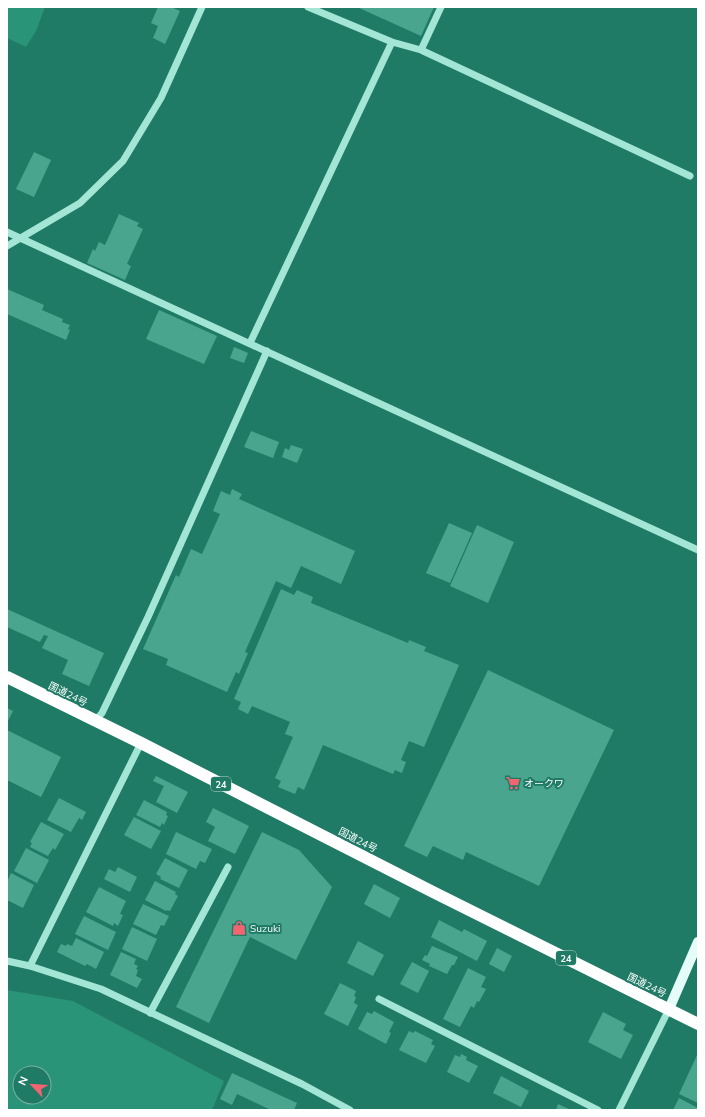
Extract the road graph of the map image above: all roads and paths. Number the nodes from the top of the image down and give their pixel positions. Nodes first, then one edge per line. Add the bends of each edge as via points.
1 (202, 7) edge
2 (308, 7) edge
3 (440, 7) edge
4 (392, 42) junction
5 (421, 50) junction
6 (690, 176) dead end
7 (7, 232) edge
8 (20, 239) junction
9 (7, 246) edge
10 (250, 343) junction
11 (267, 351) junction
12 (698, 550) edge
13 (7, 677) edge
14 (95, 721) junction
15 (141, 743) junction
16 (228, 867) dead end
17 (698, 942) edge
18 (7, 961) edge
19 (30, 966) junction
20 (379, 999) dead end
21 (669, 1009) junction
22 (150, 1013) junction
23 (698, 1024) edge
24 (350, 1110) edge
25 (598, 1110) edge
26 (619, 1110) edge

1 - 8 street via 160,98 123,161 80,203
2 - 4 street
3 - 5 street
4 - 5 street
4 - 10 street
5 - 6 street
7 - 8 street
8 - 9 street
8 - 10 street
10 - 11 street
11 - 12 street
11 - 14 street via 148,617 102,713
13 - 14 highway, 国道24号 / 24
14 - 15 highway, 国道24号 / 24
15 - 19 street
15 - 21 highway, 国道24号 / 24 via 472,912
16 - 22 street
17 - 21 main road
18 - 19 street
19 - 22 street via 101,989
20 - 25 street
21 - 23 highway, 国道24号 / 24
21 - 26 street
22 - 24 street via 302,1084

